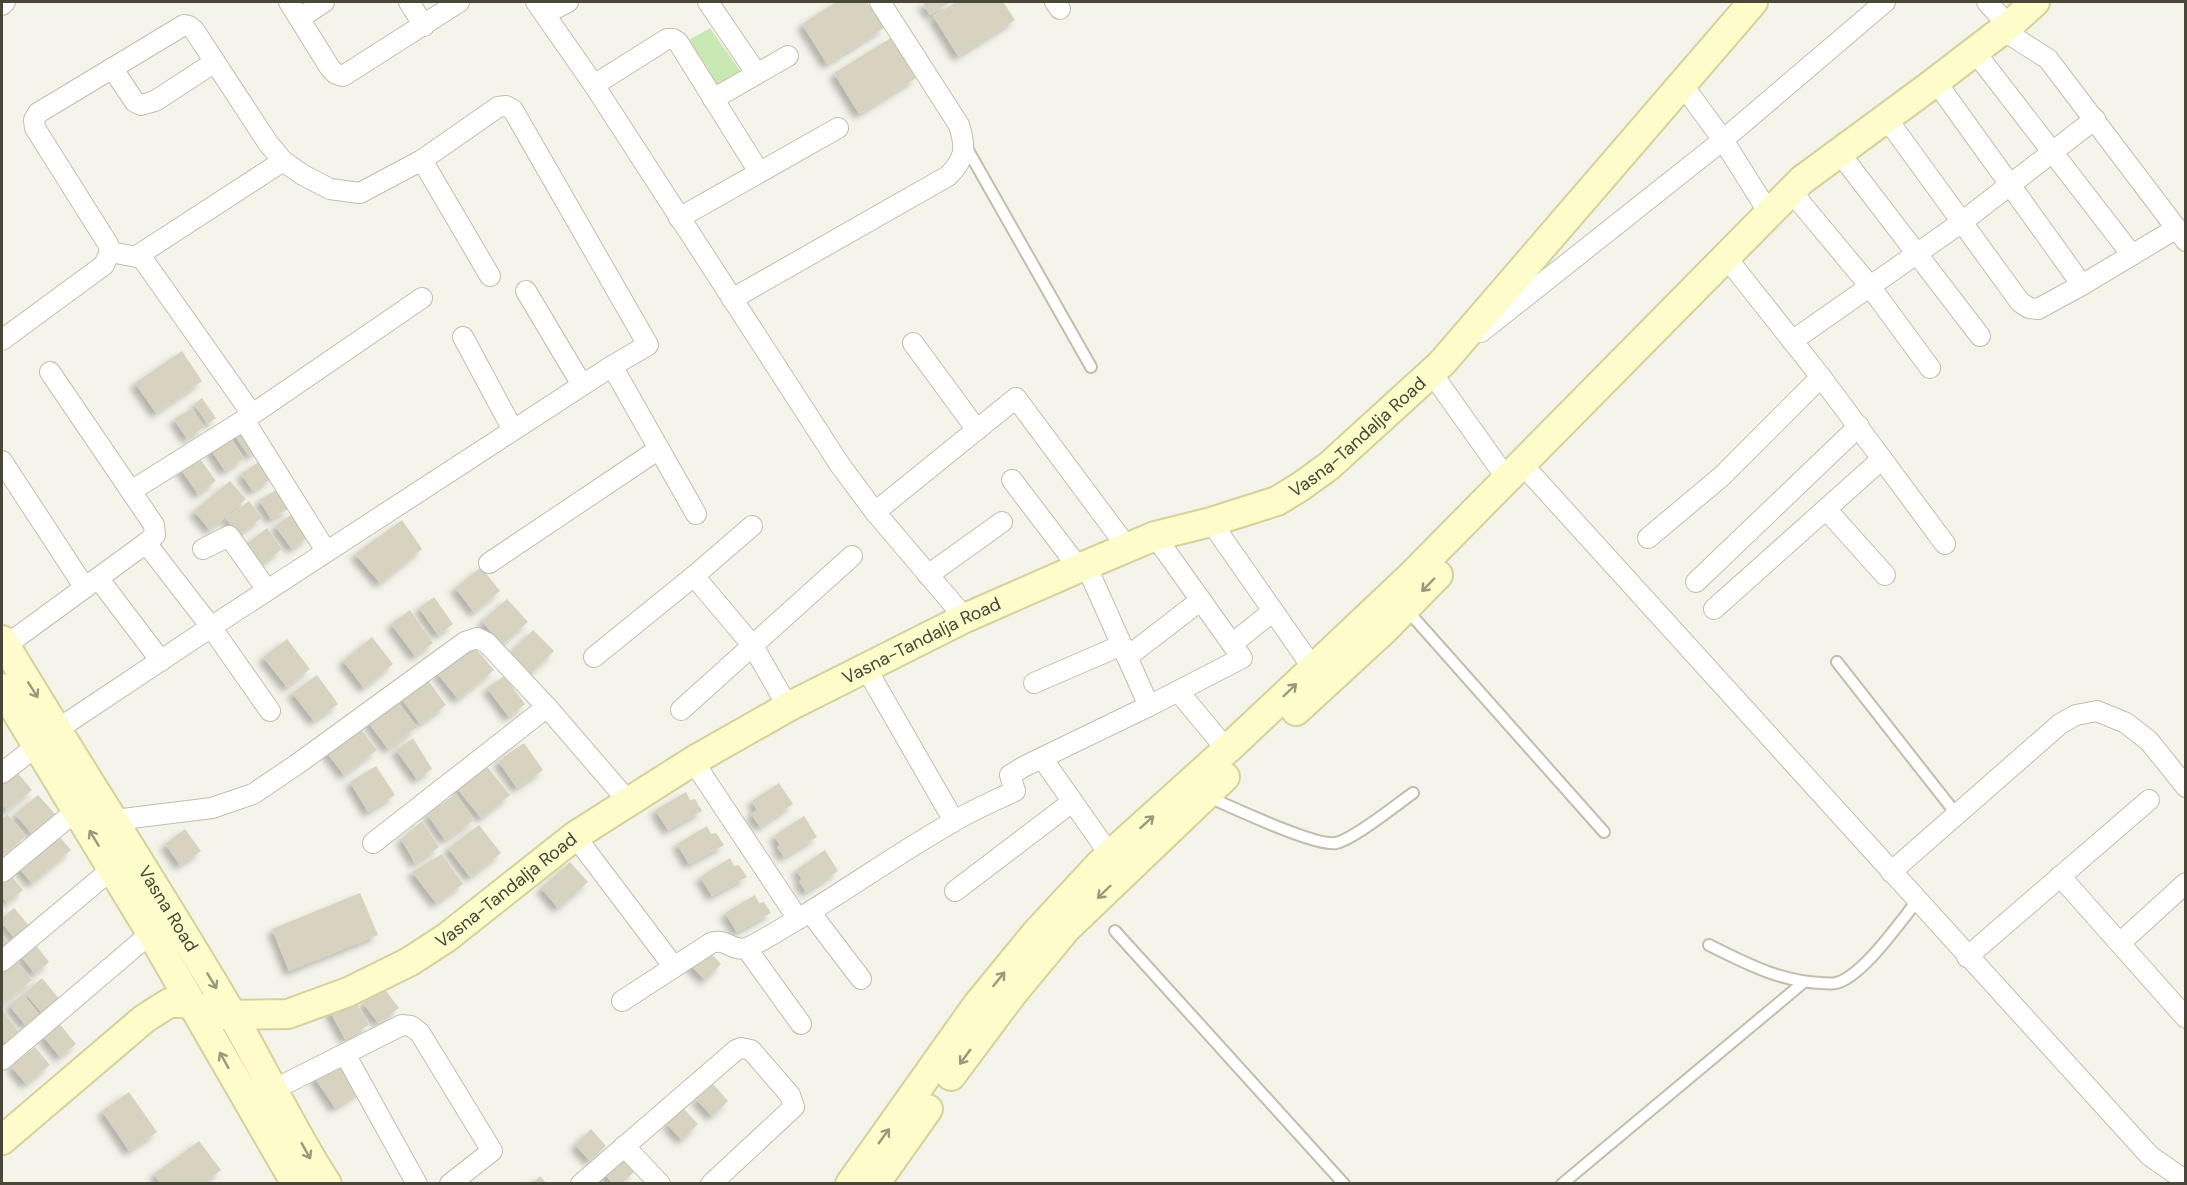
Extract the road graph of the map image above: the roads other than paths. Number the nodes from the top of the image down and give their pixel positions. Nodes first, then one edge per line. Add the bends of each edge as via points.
1 (5, 2) edge
2 (324, 2) edge
3 (409, 2) edge
4 (459, 2) edge
5 (568, 2) edge
6 (708, 2) edge
7 (880, 2) edge
8 (1753, 2) edge
9 (1885, 2) edge
10 (1987, 2) edge
11 (2035, 2) edge
12 (2052, 2) edge
13 (2, 5) edge
14 (540, 8) edge
15 (294, 10) edge
16 (424, 26) junction
17 (2010, 30) junction
18 (788, 56) dead end
19 (1982, 61) junction
20 (215, 62) junction
21 (112, 68) junction
22 (757, 74) junction
23 (1682, 84) junction
24 (594, 85) junction
25 (1944, 93) junction
26 (713, 99) junction
27 (2095, 119) junction
28 (838, 128) dead end
29 (1895, 129) junction
30 (1723, 140) junction
31 (965, 144) junction
32 (2053, 152) junction
33 (422, 160) junction
34 (283, 161) junction
35 (1848, 164) junction
36 (759, 172) junction
37 (2008, 185) junction
38 (1800, 202) junction
39 (679, 218) junction
40 (1962, 222) junction
41 (1764, 224) junction
42 (2181, 234) edge
43 (110, 252) junction
44 (1917, 252) junction
45 (2132, 255) junction
46 (137, 256) junction
47 (1733, 266) junction
48 (490, 276) dead end
49 (1869, 285) junction
50 (2082, 285) junction
51 (526, 291) dead end
52 (422, 298) dead end
53 (732, 299) junction
54 (1980, 336) dead end
55 (463, 337) dead end
56 (2, 340) edge
57 (1792, 341) junction
58 (913, 343) dead end
59 (612, 366) junction
60 (1091, 367) dead end
61 (1437, 368) junction
62 (1930, 368) dead end
63 (50, 372) dead end
64 (1821, 377) junction
65 (582, 385) junction
66 (248, 417) junction
67 (1860, 426) junction
68 (513, 430) junction
69 (977, 430) junction
70 (659, 449) junction
71 (1882, 459) junction
72 (2, 461) edge
73 (1520, 477) junction
74 (1012, 480) dead end
75 (131, 492) junction
76 (1826, 509) junction
77 (875, 512) junction
78 (696, 514) dead end
79 (1002, 522) dead end
80 (1211, 522) junction
81 (752, 526) dead end
82 (1155, 536) junction
83 (1648, 538) dead end
84 (146, 543) junction
85 (1946, 544) dead end
86 (1127, 547) junction
87 (203, 549) dead end
88 (326, 551) junction
89 (852, 556) dead end
90 (489, 563) dead end
91 (1083, 566) junction
92 (1885, 574) dead end
93 (928, 575) junction
94 (694, 576) junction
95 (1696, 582) dead end
96 (92, 583) junction
97 (267, 590) junction
98 (1201, 600) junction
99 (1406, 608) junction
100 (1714, 609) dead end
101 (1273, 611) junction
102 (965, 618) junction
103 (211, 627) junction
104 (3, 643) edge
105 (1232, 644) junction
106 (753, 646) junction
107 (1124, 651) junction
108 (594, 657) dead end
109 (161, 661) junction
110 (1837, 662) dead end
111 (866, 668) junction
112 (1313, 668) junction
113 (1034, 683) dead end
114 (2, 688) edge
115 (1178, 692) junction
116 (1149, 706) junction
117 (547, 707) junction
118 (788, 707) junction
119 (681, 710) dead end
120 (270, 711) dead end
121 (47, 737) junction
122 (1227, 750) junction
123 (1042, 758) junction
124 (693, 761) junction
125 (2, 772) edge
126 (2186, 787) edge
127 (1413, 793) dead end
128 (1205, 796) junction
129 (2149, 800) dead end
130 (628, 801) junction
131 (1072, 802) junction
132 (77, 810) junction
133 (1957, 814) junction
134 (115, 820) junction
135 (954, 820) junction
136 (1604, 832) dead end
137 (575, 836) junction
138 (373, 843) dead end
139 (1110, 855) junction
140 (112, 869) junction
141 (2, 872) edge
142 (1891, 872) junction
143 (2060, 876) junction
144 (2186, 883) edge
145 (955, 891) dead end
146 (1917, 901) junction
147 (804, 916) junction
148 (1115, 931) dead end
149 (151, 933) junction
150 (2120, 944) junction
151 (1709, 945) dead end
152 (747, 949) junction
153 (1967, 957) junction
154 (2, 961) edge
155 (674, 967) junction
156 (861, 979) dead end
157 (1804, 982) junction
158 (622, 1001) dead end
159 (195, 1008) junction
160 (2184, 1013) edge
161 (232, 1014) junction
162 (801, 1024) dead end
163 (345, 1054) junction
164 (2, 1060) edge
165 (273, 1090) junction
166 (248, 1103) junction
167 (2, 1140) edge
168 (624, 1146) junction
169 (2186, 1181) edge
170 (296, 1184) edge
171 (327, 1184) edge
172 (417, 1184) edge
173 (450, 1184) edge
174 (581, 1184) edge
175 (660, 1184) edge
176 (711, 1184) edge
177 (850, 1184) edge
178 (875, 1184) edge
179 (1344, 1184) edge
180 (1563, 1184) edge

1 - 13 street
2 - 15 street
3 - 16 street
4 - 16 street
5 - 14 street
6 - 22 street
7 - 31 street via 959,125
8 - 23 street, Vasna-Tandalja Road
9 - 30 street
10 - 17 street
11 - 17 street
12 - 17 street
14 - 24 street
15 - 16 street via 330,68 343,76
17 - 19 street
17 - 27 street via 2048,59
17 - 41 street via 1802,180
18 - 22 street
19 - 25 street
19 - 32 street
20 - 21 street via 194,30 184,25
20 - 21 street via 155,101 141,105
20 - 34 street
21 - 43 street via 38,113 34,120 35,128
22 - 26 street
23 - 30 street
23 - 61 street, Vasna-Tandalja Road
24 - 26 street via 674,39
24 - 39 street
25 - 29 street
25 - 37 street
26 - 36 street
27 - 32 street
27 - 42 street
28 - 36 street
29 - 35 street
29 - 40 street
30 - 41 street
30 - 61 street
31 - 53 street via 962,159 948,176
31 - 60 lane
32 - 37 street
32 - 45 street
33 - 34 street via 360,193 330,189
33 - 48 street
33 - 59 street via 498,107 513,110 648,345
34 - 46 street
35 - 38 street
35 - 44 street
36 - 39 street
37 - 40 street
37 - 50 street
38 - 41 street
38 - 49 street
39 - 53 street
40 - 44 street
40 - 50 street via 2020,302 2029,308 2038,309
41 - 47 street
41 - 73 street
42 - 45 street
43 - 46 street
43 - 56 street via 104,265
44 - 49 street
44 - 54 street
45 - 50 street
46 - 66 street
47 - 57 street
47 - 73 street
49 - 57 street
49 - 62 street
51 - 65 street
52 - 66 street
53 - 77 street via 810,421
55 - 68 street
57 - 64 street
58 - 69 street
59 - 65 street
59 - 70 street
61 - 73 street
61 - 80 street, Vasna-Tandalja Road via 1329,466 1300,487 1277,501
63 - 75 street
64 - 67 street
64 - 83 street via 1722,476
65 - 68 street
66 - 75 street
66 - 88 street
67 - 71 street
67 - 95 street
68 - 88 street
69 - 77 street
69 - 86 street via 1016,398
70 - 78 street
70 - 90 street
71 - 76 street
71 - 85 street
72 - 96 street
73 -> 99 street
73 - 112 street
73 - 142 street
74 - 91 street
75 - 84 street via 154,525 155,535
76 - 92 street
76 - 100 street
77 - 93 street
79 - 93 street
80 - 82 street, Vasna-Tandalja Road
80 - 101 street
81 - 94 street
82 - 86 street, Vasna-Tandalja Road
82 - 98 street
84 - 96 street
84 - 103 street
86 - 91 street, Vasna-Tandalja Road
87 - 97 street via 229,536
88 - 97 street
89 - 106 street
91 - 102 street, Vasna-Tandalja Road
91 - 107 street
93 - 102 street
94 - 106 street
94 - 108 street
96 - 104 street
96 - 109 street
97 - 103 street
98 - 105 street
98 - 107 street
99 - 128 street
99 - 136 lane
101 - 105 street
101 - 112 street
102 - 111 street, Vasna-Tandalja Road
103 - 109 street
103 - 120 street
104 -> 121 street, Vasna Road
105 - 115 street via 1242,658
106 - 118 street
106 - 119 street
107 - 113 street
107 - 116 street
109 - 121 street
110 - 133 lane
111 - 118 street, Vasna-Tandalja Road
111 - 135 street
122 -> 112 street
114 - 121 street, Vasna Road
115 - 116 street
115 - 122 street
116 - 123 street
117 - 130 street
117 - 134 street via 477,638 465,642 253,794 212,808
117 - 138 street
118 - 124 street, Vasna-Tandalja Road
121 - 125 street
121 - 132 street, Vasna Road
121 - 134 street, Vasna Road
139 -> 122 street
123 - 131 street
123 - 135 street via 1010,775 1015,791
124 - 130 street, Vasna-Tandalja Road
124 - 147 street
126 - 133 street via 2149,741 2126,723 2097,711 2076,715 2060,724
127 - 128 lane via 1335,843 1292,832
128 -> 178 street via 1066,929 964,1057
129 - 143 street
130 - 137 street, Vasna-Tandalja Road
131 - 139 street
131 - 145 street
140 -> 132 street, Vasna Road
132 - 141 street
133 - 142 street
134 -> 161 street, Vasna Road
135 - 147 street
137 - 155 street
137 - 161 street, Vasna-Tandalja Road via 409,963 348,992 288,1014
177 -> 139 street via 977,1005 1036,933
140 - 149 street, Vasna Road
140 - 154 street
142 - 146 street
143 - 150 street
143 - 153 street
144 - 150 street
146 - 153 street
146 - 157 lane via 1855,972 1836,983
147 - 152 street
147 - 156 street
148 - 179 lane
149 - 159 street, Vasna Road
149 - 164 street
150 - 160 street
151 - 157 lane via 1755,968
152 - 155 street via 717,940
152 - 162 street
153 - 169 street via 2150,1156
155 - 158 street
157 - 180 lane
159 - 161 street, Vasna-Tandalja Road via 218,1015
166 -> 159 street, Vasna Road
159 - 167 street, Vasna-Tandalja Road via 184,1003 158,1009
161 - 165 street, Vasna Road
163 - 165 street
163 - 172 street
163 - 173 street via 402,1025 411,1026 420,1034 492,1151
165 - 166 street
165 -> 171 street, Vasna Road
166 - 170 street, Vasna Road
168 - 174 street
168 - 175 street
168 - 176 street via 736,1050 751,1050 790,1095 794,1107

